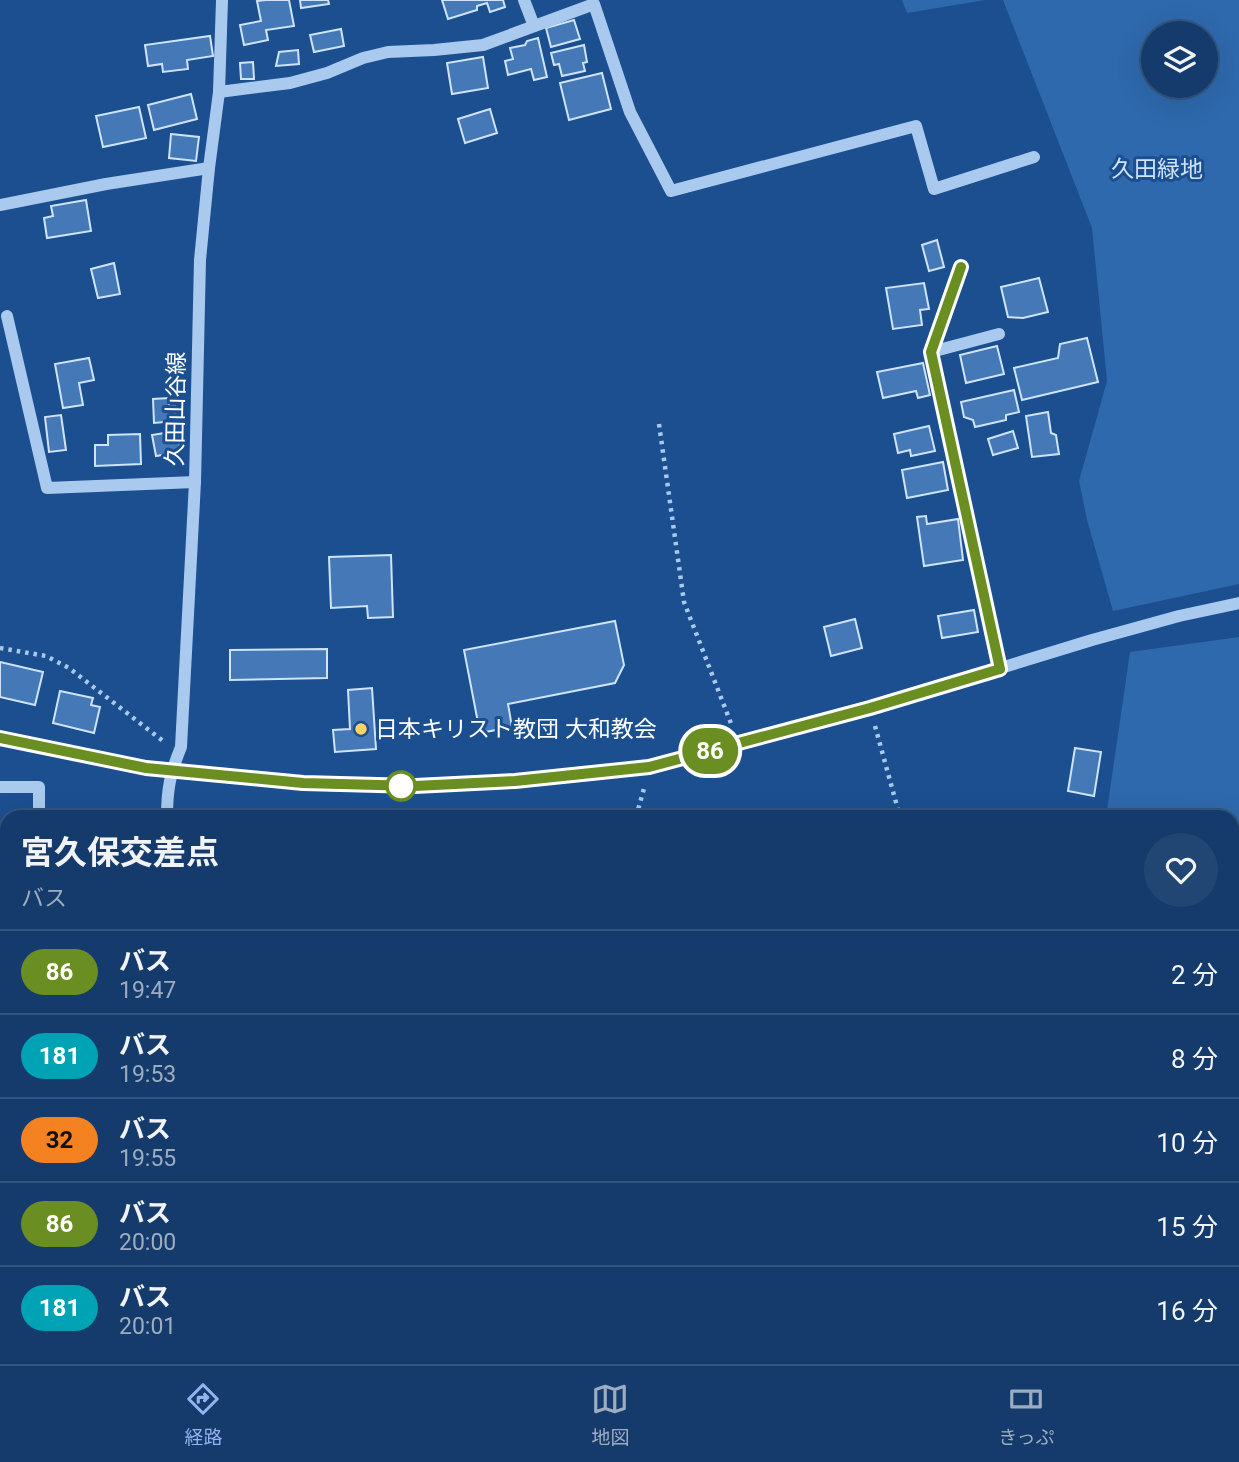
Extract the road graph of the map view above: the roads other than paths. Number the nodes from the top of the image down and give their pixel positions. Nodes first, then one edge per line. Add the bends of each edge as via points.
1 (222, 0) edge
2 (524, 0) edge
3 (599, 2) edge
4 (534, 26) junction
5 (219, 92) junction
6 (1034, 157) dead end
7 (209, 168) junction
8 (0, 205) edge
9 (961, 267) dead end
10 (7, 316) dead end
11 (999, 334) dead end
12 (931, 352) junction
13 (195, 482) junction
14 (1239, 603) edge
15 (1000, 669) junction
16 (0, 738) edge
17 (171, 771) junction
18 (0, 787) edge
19 (39, 810) edge
20 (167, 810) edge

1 - 5 street, 久田山谷線
2 - 4 street
3 - 4 street
3 - 6 street via 630,113 671,191 916,126 934,189
4 - 5 street via 483,45 388,52 290,83
5 - 7 street, 久田山谷線
7 - 8 street
7 - 13 street, 久田山谷線 via 200,260
9 - 12 street
10 - 13 street via 47,488
11 - 12 street
12 - 15 street
13 - 17 street, 久田山谷線 via 181,747
14 - 15 street
15 - 17 street via 649,767 415,786 303,783
16 - 17 street
17 - 20 street, 久田山谷線
18 - 19 street via 39,787

